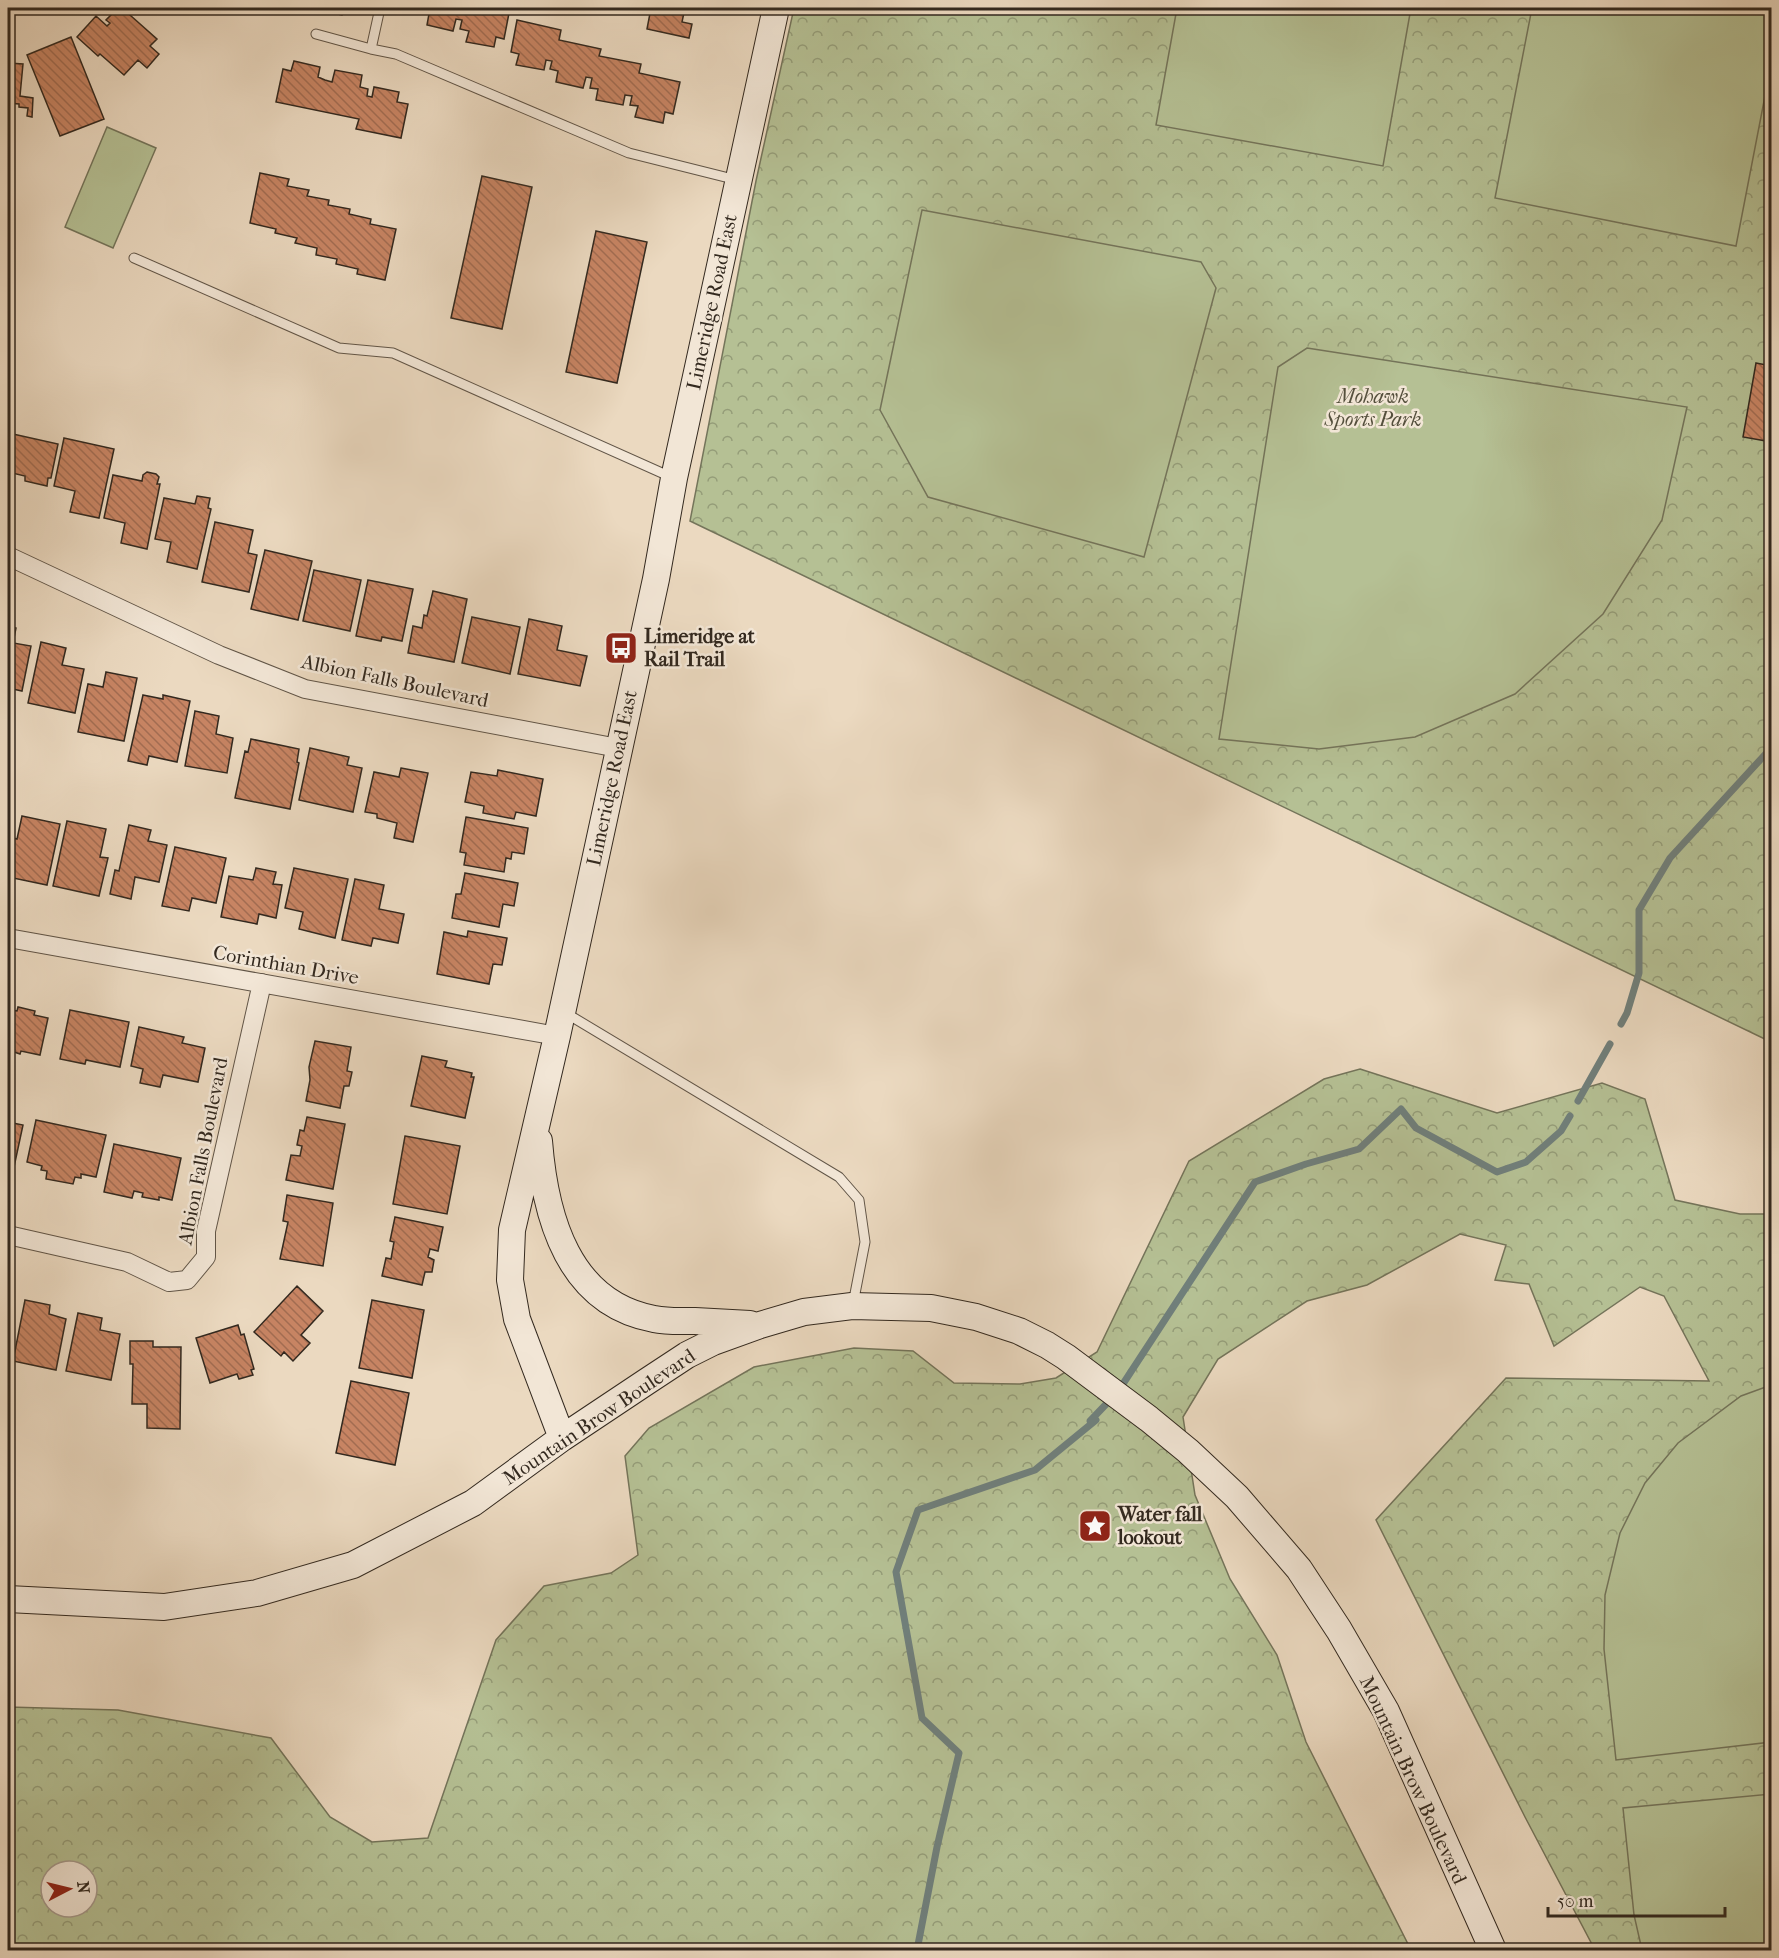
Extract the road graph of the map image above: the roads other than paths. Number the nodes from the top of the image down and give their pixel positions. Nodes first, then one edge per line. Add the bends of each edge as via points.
1 (380, 8) edge
2 (776, 8) edge
3 (316, 34) dead end
4 (371, 49) junction
5 (739, 181) junction
6 (134, 258) dead end
7 (674, 478) junction
8 (8, 556) edge
9 (618, 748) junction
10 (8, 938) edge
11 (262, 983) junction
12 (562, 1011) junction
13 (557, 1036) junction
14 (537, 1120) junction
15 (8, 1235) edge
16 (852, 1306) junction
17 (760, 1324) junction
18 (562, 1438) junction
19 (8, 1599) edge
20 (1493, 1950) edge

1 - 4 lane
2 - 5 main road, Limeridge Road East
3 - 4 lane
4 - 5 lane via 396,54 629,153
5 - 7 main road, Limeridge Road East
6 - 7 lane via 339,348 393,353
7 - 9 main road, Limeridge Road East
8 - 9 street, Albion Falls Boulevard via 219,655 305,689
9 - 12 main road, Limeridge Road East
10 - 11 street, Corinthian Drive
11 - 13 street, Corinthian Drive
11 - 15 street, Albion Falls Boulevard via 206,1232 206,1257 187,1280 169,1282 128,1262
12 - 13 main road, Limeridge Road East
12 - 16 lane via 839,1177 859,1200 865,1242
13 - 14 main road, Limeridge Road East
14 - 17 main road via 543,1179 553,1217 576,1271 589,1286 616,1306 653,1319
14 - 18 main road, Limeridge Road East via 512,1230 510,1280 518,1318
16 - 17 main road, Mountain Brow Boulevard via 804,1312
16 - 20 main road, Mountain Brow Boulevard via 950,1311 1019,1331 1066,1357 1188,1452 1237,1497 1299,1569 1386,1711
17 - 18 main road, Mountain Brow Boulevard via 687,1355
18 - 19 main road, Mountain Brow Boulevard via 473,1503 353,1565 289,1584 257,1593 164,1607

